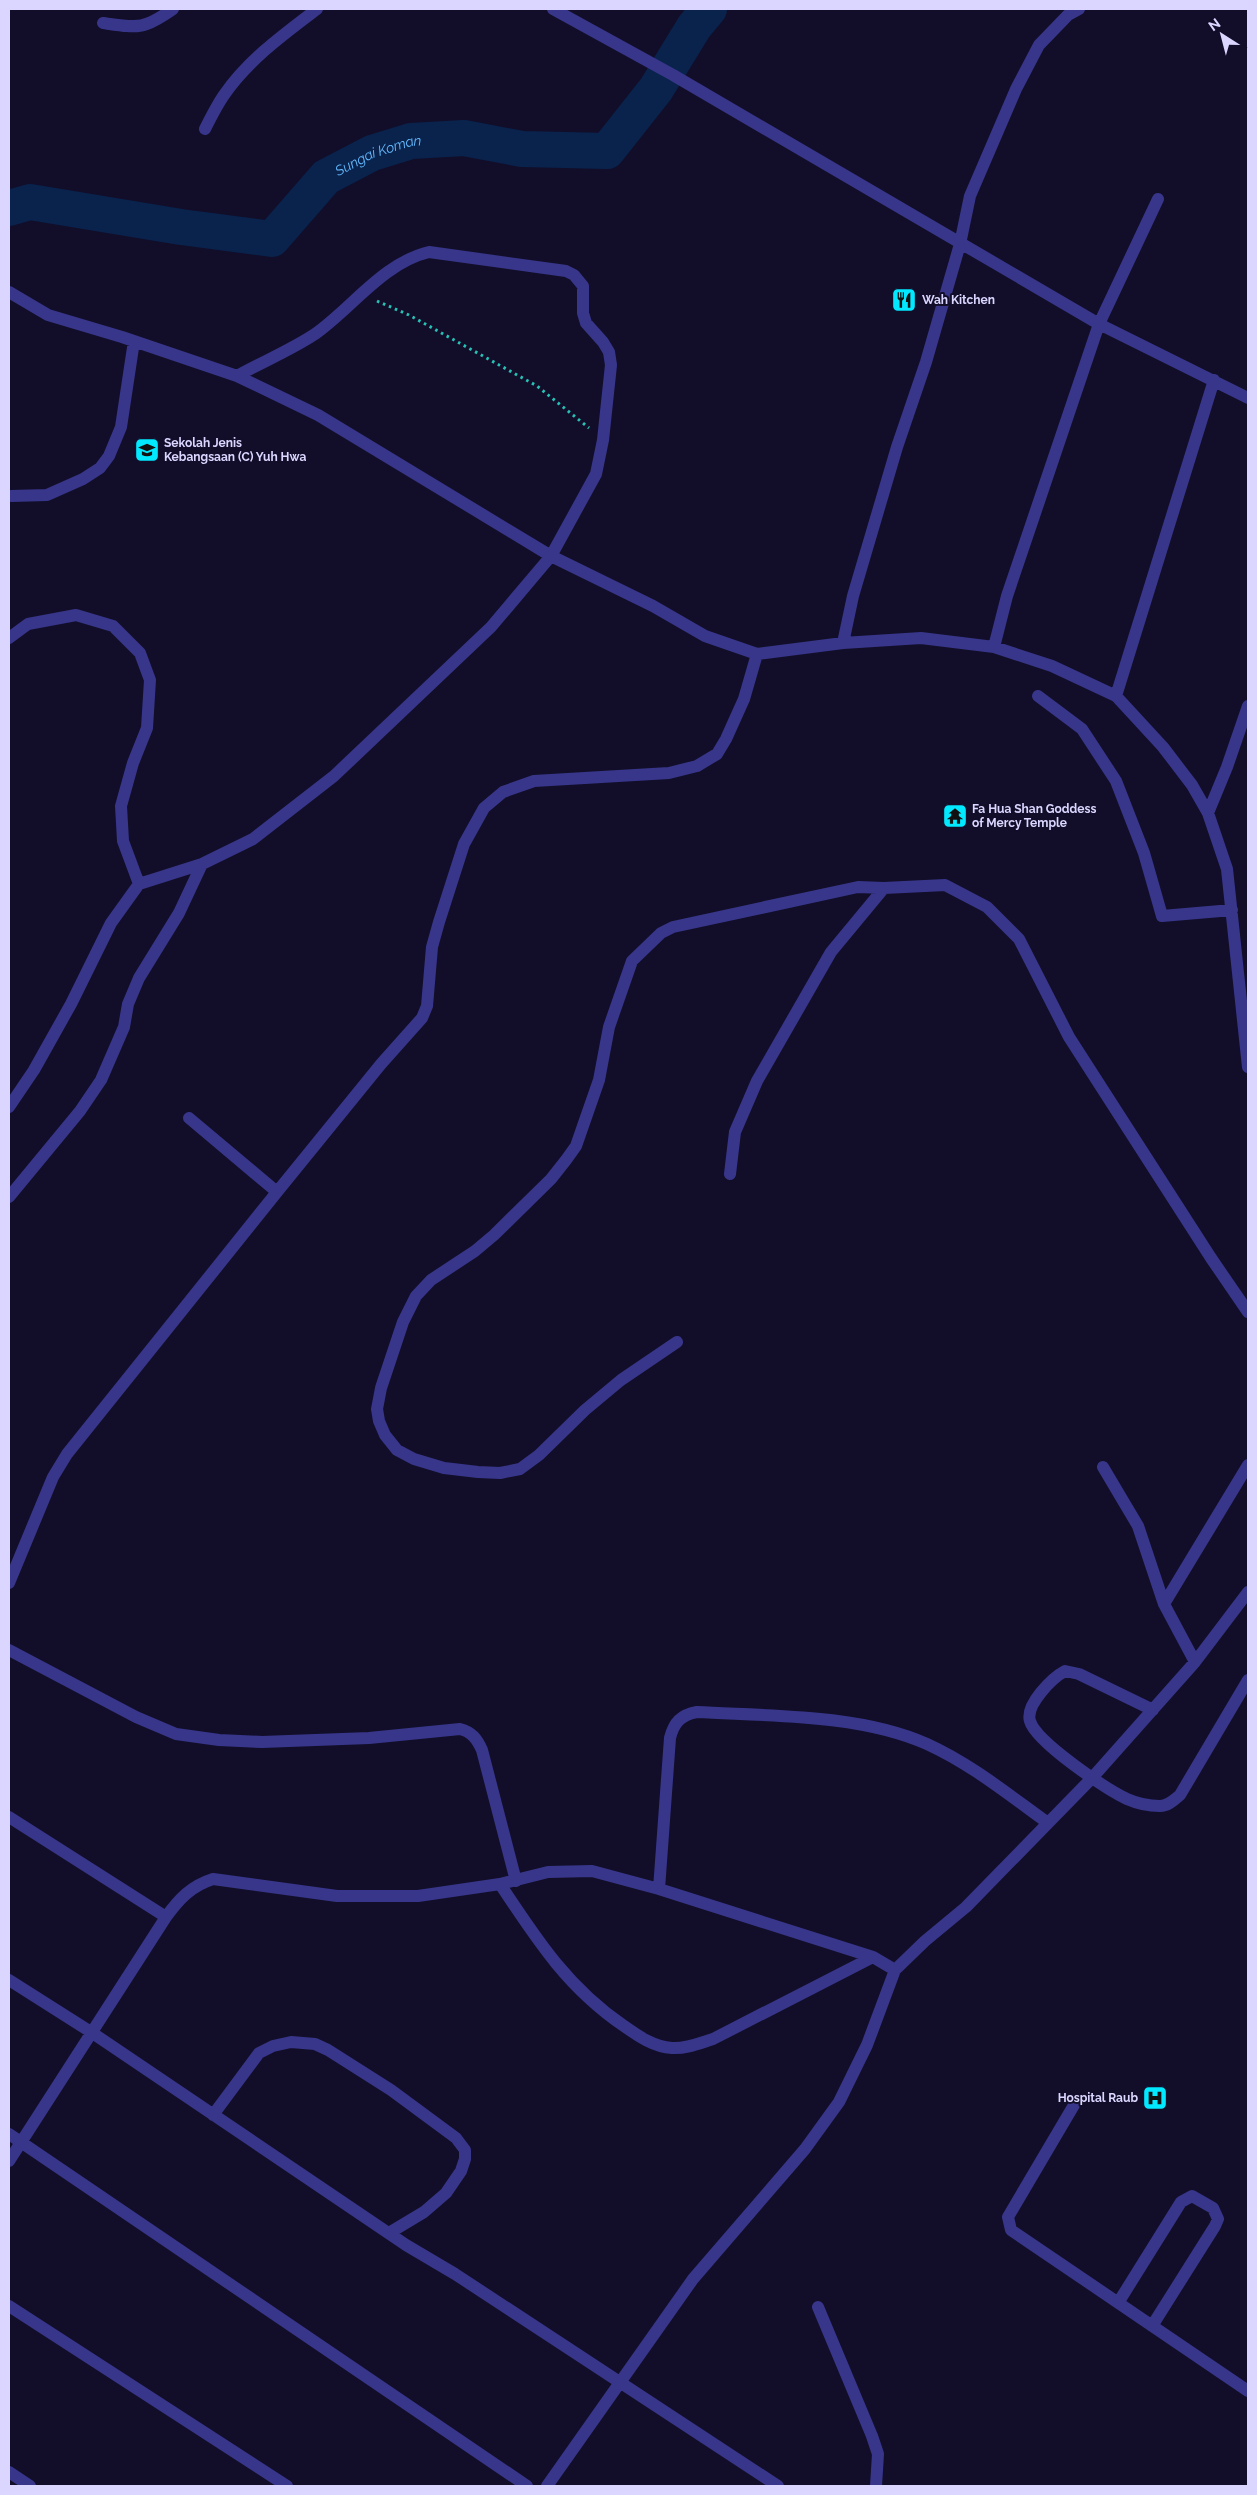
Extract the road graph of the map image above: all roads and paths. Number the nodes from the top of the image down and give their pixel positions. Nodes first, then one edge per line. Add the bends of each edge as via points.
1 (173, 9) edge
2 (317, 9) edge
3 (553, 9) edge
4 (1079, 9) edge
5 (103, 23) dead end
6 (205, 128) dead end
7 (1158, 199) dead end
8 (960, 244) junction
9 (9, 292) edge
10 (362, 295) junction
11 (1099, 324) junction
12 (134, 341) junction
13 (237, 376) junction
14 (1214, 380) junction
15 (1248, 398) edge
16 (603, 440) junction
17 (10, 496) dead end
18 (551, 556) junction
19 (9, 638) edge
20 (843, 643) junction
21 (994, 647) junction
22 (757, 654) junction
23 (1038, 696) dead end
24 (1116, 696) junction
25 (1248, 706) edge
26 (1208, 813) junction
27 (202, 864) junction
28 (139, 884) junction
29 (884, 888) junction
30 (1232, 910) junction
31 (1248, 1067) edge
32 (9, 1107) edge
33 (189, 1118) dead end
34 (730, 1174) dead end
35 (277, 1192) junction
36 (9, 1196) edge
37 (1248, 1312) edge
38 (677, 1342) dead end
39 (1248, 1465) edge
40 (1103, 1467) dead end
41 (9, 1583) edge
42 (1248, 1592) edge
43 (1164, 1604) junction
44 (9, 1650) edge
45 (1195, 1662) junction
46 (1248, 1680) edge
47 (1153, 1710) junction
48 (1092, 1778) junction
49 (9, 1817) edge
50 (1048, 1823) junction
51 (516, 1881) junction
52 (500, 1884) junction
53 (659, 1889) junction
54 (166, 1917) junction
55 (873, 1957) junction
56 (895, 1970) junction
57 (9, 1980) edge
58 (91, 2032) junction
59 (1074, 2105) dead end
60 (213, 2115) junction
61 (9, 2134) edge
62 (22, 2142) junction
63 (9, 2161) edge
64 (389, 2233) junction
65 (1118, 2303) junction
66 (9, 2306) edge
67 (818, 2307) dead end
68 (1152, 2326) junction
69 (620, 2382) junction
70 (1248, 2391) edge
71 (9, 2472) edge
72 (30, 2486) edge
73 (287, 2486) edge
74 (527, 2486) edge
75 (547, 2486) edge
76 (778, 2486) edge
77 (876, 2486) edge

1 - 5 street via 134,28
2 - 6 street via 277,40 246,70 224,95
3 - 8 street via 673,75
4 - 8 street via 1068,14 1039,45 1020,81 970,196
7 - 11 street
8 - 11 street
8 - 20 street via 853,596
9 - 12 street via 48,315
10 - 13 street via 314,334
10 - 16 path via 409,315 537,386
10 - 16 street via 398,265 429,252 566,271 574,275 583,286 586,323 609,352 610,385
11 - 14 street
11 - 21 street via 1007,596
12 - 13 street
12 - 17 street via 121,427 109,456 100,468 47,495
13 - 18 street via 318,415
14 - 15 street
14 - 24 street
16 - 18 street via 596,474
18 - 22 street via 654,606 705,636
18 - 27 street via 491,627 334,776 253,839
19 - 28 street via 28,624 76,615 113,626 140,653 150,680 147,728 121,806 123,841
20 - 21 street via 921,638
20 - 22 street
21 - 24 street via 1052,666
22 - 35 street via 744,699 726,740 717,754 697,766 669,774 534,781 503,792 484,808 464,844 439,922 432,947 427,1006 422,1018
23 - 30 street via 1082,729 1116,781 1144,853 1162,916
24 - 26 street via 1163,748 1192,785
25 - 26 street
26 - 30 street via 1227,869
27 - 28 street
27 - 36 street via 179,913 139,978 128,1004 124,1028 101,1080 80,1111
28 - 32 street via 111,923 71,1004
29 - 34 street via 831,952 757,1081 735,1132
29 - 37 street via 945,885 987,907 1019,940 1069,1037
29 - 38 street via 858,887 673,928 661,933 632,961 609,1027 599,1080 576,1146 551,1179 494,1235 431,1280 416,1296 403,1322 381,1388 378,1420 397,1450 414,1459 444,1468 478,1472 500,1473 520,1468 539,1455 620,1380
30 - 31 street
33 - 35 street
35 - 41 street via 67,1454 53,1477
39 - 43 street
40 - 43 street via 1138,1526
42 - 45 street
43 - 45 street
44 - 51 street via 136,1717 176,1734 262,1742 467,1731 482,1750
45 - 47 street
46 - 48 street via 1180,1795 1168,1804 1128,1800
47 - 48 street
47 - 48 street via 1078,1674 1065,1671 1055,1677 1031,1707 1029,1719 1035,1732
48 - 50 street
49 - 54 street
50 - 53 street via 972,1768 926,1743 873,1727 832,1721 697,1712 676,1722 670,1738
50 - 56 street via 966,1907
51 - 52 street
51 - 53 street via 548,1872 592,1871
52 - 54 street via 418,1896 337,1896 213,1879 199,1884 181,1897
52 - 55 street via 556,1966 578,1990 605,2014 636,2034 672,2048 713,2039
53 - 55 street
54 - 58 street
55 - 56 street
56 - 69 street via 867,2045 839,2102 805,2149 693,2279
57 - 58 street
58 - 60 street
58 - 62 street
59 - 65 street via 1008,2217 1008,2223 1010,2230
60 - 64 street
60 - 64 street via 259,2053 291,2042 315,2044 328,2050 391,2090 456,2138 465,2150 465,2160 446,2193 424,2212
61 - 62 street
62 - 63 street
62 - 74 street
64 - 69 street
65 - 68 street
65 - 68 street via 1181,2202 1192,2196 1213,2208 1218,2219 1216,2226
66 - 73 street
67 - 77 street via 878,2454
68 - 70 street
69 - 75 street
69 - 76 street
71 - 72 street

